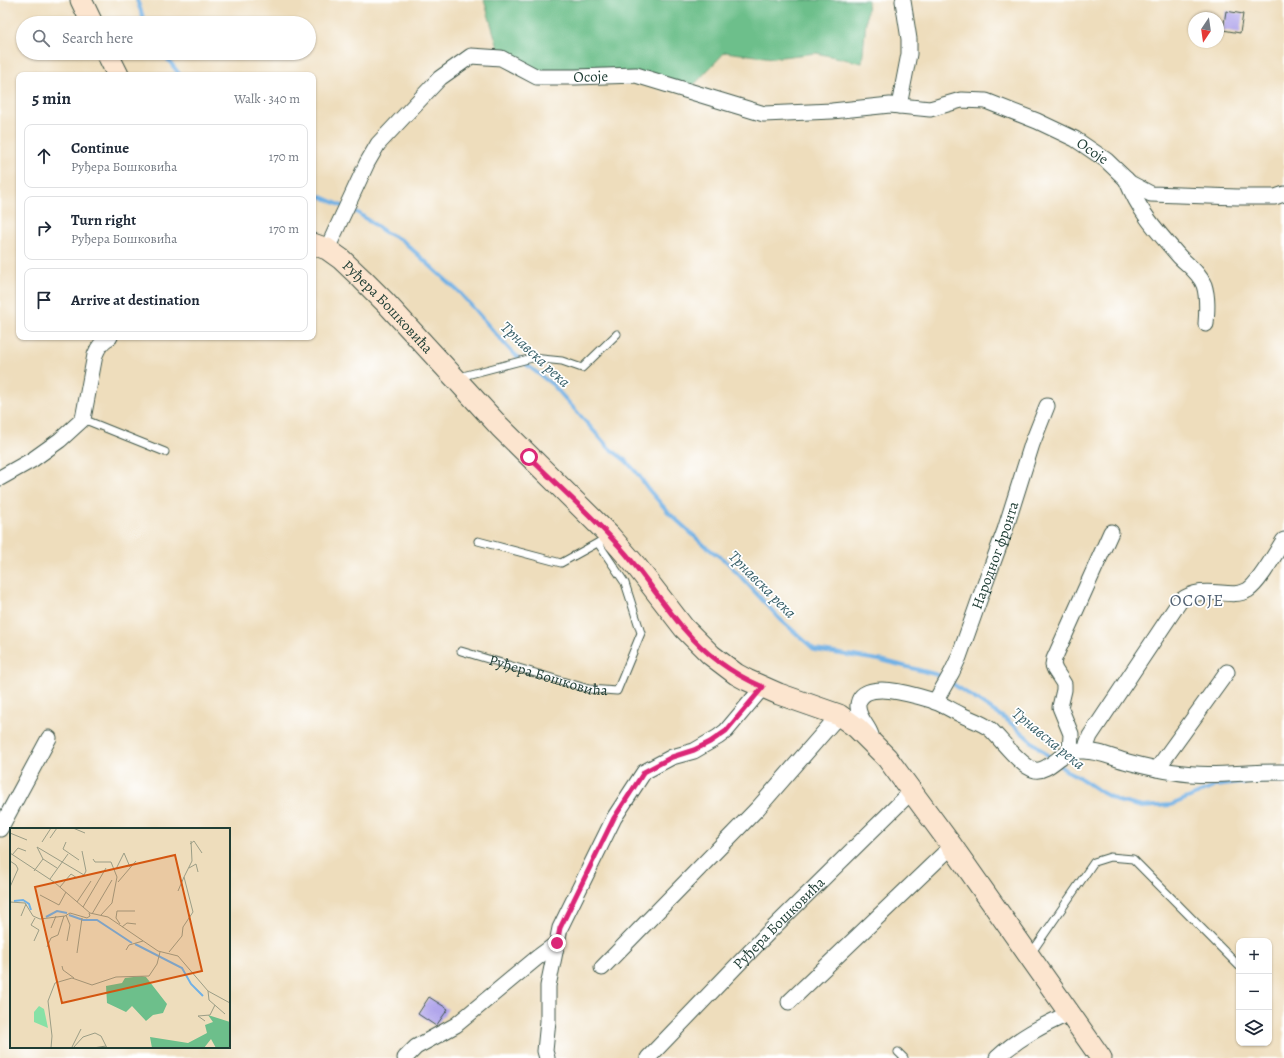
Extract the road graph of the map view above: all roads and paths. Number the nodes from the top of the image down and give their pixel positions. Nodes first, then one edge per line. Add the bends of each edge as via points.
1 (81, 0) edge
2 (904, 1) edge
3 (89, 16) edge
4 (110, 60) edge
5 (116, 72) edge
6 (899, 106) junction
7 (1126, 179) junction
8 (1284, 194) edge
9 (320, 247) edge
10 (1206, 324) dead end
11 (617, 334) dead end
12 (104, 340) edge
13 (455, 378) junction
14 (1047, 406) dead end
15 (83, 419) junction
16 (165, 452) dead end
17 (0, 478) edge
18 (1112, 532) dead end
19 (604, 540) junction
20 (1284, 540) edge
21 (478, 541) dead end
22 (461, 651) dead end
23 (1227, 672) dead end
24 (763, 687) junction
25 (935, 702) junction
26 (839, 715) junction
27 (49, 738) dead end
28 (871, 742) junction
29 (1088, 751) junction
30 (1067, 754) junction
31 (1157, 769) junction
32 (1284, 772) edge
33 (912, 791) junction
34 (0, 829) edge
35 (952, 846) junction
36 (557, 943) junction
37 (1029, 957) junction
38 (1236, 963) edge
39 (602, 968) dead end
40 (789, 1002) dead end
41 (1070, 1013) junction
42 (898, 1052) dead end
43 (415, 1053) edge
44 (544, 1056) edge
45 (405, 1058) edge
46 (648, 1058) edge
47 (904, 1058) edge
48 (997, 1058) edge
49 (1101, 1058) edge

1 - 3 main road
2 - 6 street via 909,54
4 - 5 main road
6 - 7 street, Осоје via 930,109 961,100 986,101 1038,121 1075,139 1106,160
6 - 9 street, Осоје via 764,114 636,75 537,77 501,58 471,56 440,78 378,144 341,219
7 - 8 street, Осоје via 1151,194 1237,197 1275,197
7 - 10 street via 1134,198 1152,226 1197,273 1203,283 1207,296
9 - 13 main road, Руђера Бошковића via 362,278
11 - 13 lane via 582,368 562,361 531,358
12 - 15 street via 95,355
13 - 19 main road, Руђера Бошковића
14 - 25 street, Народног фронта via 1032,444 1005,530 952,672
15 - 16 lane
15 - 17 street via 32,460
18 - 30 street via 1054,659 1055,670 1064,684 1060,707 1071,734
19 - 21 lane via 562,563
19 - 22 lane, Руђера Бошковића via 625,583 641,633 617,691 589,689
19 - 24 main road, Руђера Бошковића via 626,554 668,609 710,655 736,674
20 - 29 street via 1256,582 1246,591 1199,592 1180,600 1090,736
23 - 31 street
24 - 26 main road, Руђера Бошковића
24 - 36 street via 726,731 694,750 672,757 644,772 614,818 560,928
25 - 28 street, Руђера Бошковића via 894,690 869,692 863,695 858,705 860,715 870,730
25 - 30 street via 990,729 1014,755 1035,770 1041,770
26 - 28 main road, Руђера Бошковића via 858,728
26 - 39 street via 758,808
27 - 34 street
28 - 33 main road, Руђера Бошковића via 887,758
29 - 30 street
29 - 31 street
31 - 32 street via 1205,775
33 - 35 main road, Руђера Бошковића
33 - 46 street, Руђера Бошковића
35 - 37 main road, Руђера Бошковића
35 - 40 street
36 - 43 street via 456,1025
36 - 44 street via 548,986
37 - 38 lane via 1094,862 1110,857 1133,859
37 - 41 main road, Руђера Бошковића
41 - 48 street via 1036,1030
41 - 49 main road, Руђера Бошковића
42 - 47 lane
43 - 45 street

